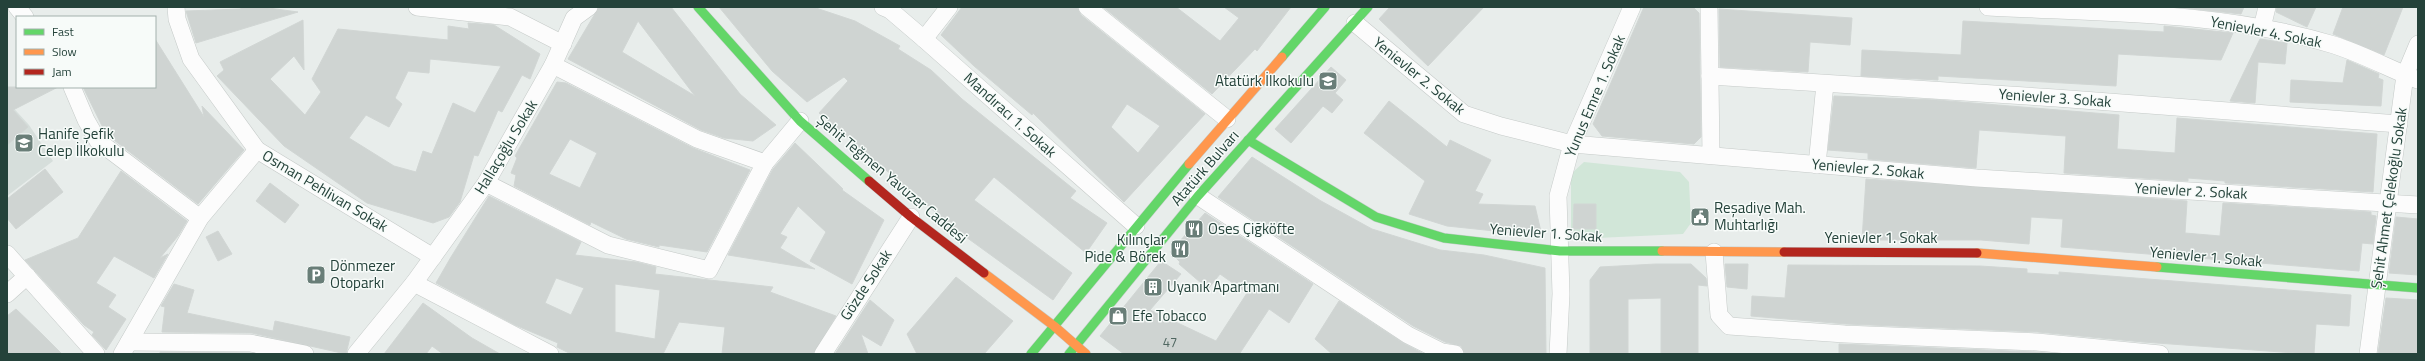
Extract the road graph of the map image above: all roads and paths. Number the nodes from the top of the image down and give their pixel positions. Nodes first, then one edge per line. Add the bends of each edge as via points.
1 (17, 7) edge
2 (176, 7) edge
3 (417, 7) edge
4 (589, 7) edge
5 (698, 7) edge
6 (883, 7) edge
7 (949, 7) edge
8 (1087, 7) edge
9 (1324, 7) edge
10 (1368, 7) edge
11 (1632, 7) edge
12 (1709, 7) edge
13 (1988, 7) edge
14 (2267, 7) edge
15 (2116, 10) edge
16 (24, 16) edge
17 (1355, 23) junction
18 (2262, 28) junction
19 (924, 38) junction
20 (563, 44) junction
21 (2418, 44) edge
22 (553, 65) junction
23 (1710, 76) junction
24 (2412, 77) edge
25 (1825, 84) junction
26 (72, 88) edge
27 (1227, 119) junction
28 (800, 121) junction
29 (2399, 124) junction
30 (1248, 140) junction
31 (1572, 144) junction
32 (257, 150) junction
33 (1711, 156) junction
34 (765, 162) junction
35 (1817, 165) junction
36 (486, 183) junction
37 (1198, 196) junction
38 (2388, 202) junction
39 (2418, 205) edge
40 (911, 217) junction
41 (200, 218) junction
42 (1136, 226) junction
43 (1560, 251) junction
44 (1714, 252) junction
45 (7, 254) edge
46 (433, 257) junction
47 (27, 276) junction
48 (414, 283) junction
49 (2377, 286) junction
50 (2418, 288) edge
51 (7, 294) edge
52 (1054, 326) junction
53 (126, 348) edge
54 (1072, 350) edge
55 (2142, 353) edge
56 (96, 354) edge
57 (305, 354) edge
58 (356, 354) edge
59 (550, 354) edge
60 (823, 354) edge
61 (1031, 354) edge
62 (1086, 354) edge
63 (1455, 354) edge
64 (1558, 354) edge
65 (2160, 354) edge
66 (2368, 354) edge

1 - 16 street
2 - 32 street, Osman Pehlivan Sokak via 177,19 191,59
3 - 20 street via 510,17
4 - 20 street, Hallaçoğlu Sokak via 574,18
5 - 28 street, Şehit Teğmen Yavuzer Caddesi
6 - 19 street, Mandıracı 1. Sokak
7 - 19 street
8 - 27 street
9 - 27 street, Atatürk Bulvarı
10 - 17 street, Atatürk Bulvarı
11 - 31 street, Yunus Emre 1. Sokak
12 - 23 street
13 - 15 street, Yenievler 4. Sokak
14 - 18 street
15 - 18 street, Yenievler 4. Sokak via 2199,18
17 - 30 street, Atatürk Bulvarı
17 - 31 street, Yenievler 2. Sokak via 1464,114
18 - 24 street, Yenievler 4. Sokak via 2335,46
19 - 42 street, Mandıracı 1. Sokak
20 - 22 street, Hallaçoğlu Sokak
21 - 24 street, Şehit Ahmet Çelekoğlu Sokak
22 - 34 street via 697,139
22 - 36 street, Hallaçoğlu Sokak
23 - 25 street, Yenievler 3. Sokak
23 - 33 street
24 - 29 street, Şehit Ahmet Çelekoğlu Sokak
25 - 29 street, Yenievler 3. Sokak via 2064,98
25 - 35 street
26 - 41 street via 98,141
27 - 42 street, Atatürk Bulvarı
28 - 34 street
28 - 40 street, Şehit Teğmen Yavuzer Caddesi
29 - 38 street, Şehit Ahmet Çelekoğlu Sokak
30 - 37 street, Atatürk Bulvarı
30 - 43 street, Yenievler 1. Sokak via 1376,217 1444,238
31 - 33 street, Yenievler 2. Sokak
31 - 43 street, Yunus Emre 1. Sokak via 1558,196
32 - 41 street
32 - 46 street, Osman Pehlivan Sokak
33 - 35 street, Yenievler 2. Sokak
34 - 36 street via 709,270 608,245
35 - 38 street, Yenievler 2. Sokak via 1977,178
36 - 46 street, Hallaçoğlu Sokak
37 - 54 street, Atatürk Bulvarı
37 - 63 street via 1408,335 1442,352
38 - 39 street, Yenievler 2. Sokak
38 - 49 street, Şehit Ahmet Çelekoğlu Sokak
40 - 52 street, Şehit Teğmen Yavuzer Caddesi
40 - 60 street, Gözde Sokak
41 - 53 street
42 - 52 street, Atatürk Bulvarı
43 - 44 street, Yenievler 1. Sokak
43 - 64 street, Yunus Emre 1. Sokak
44 - 49 street, Yenievler 1. Sokak via 1981,253
44 - 55 street via 1719,315 1729,326 2037,342
45 - 47 street
46 - 48 street, Hallaçoğlu Sokak
47 - 51 street
47 - 56 street
48 - 58 street, Hallaçoğlu Sokak
48 - 59 street
49 - 50 street, Yenievler 1. Sokak
49 - 66 street, Şehit Ahmet Çelekoğlu Sokak
52 - 54 street, Şehit Teğmen Yavuzer Caddesi
52 - 61 street, Atatürk Bulvarı
53 - 57 street via 250,344
54 - 62 street, Şehit Teğmen Yavuzer Caddesi
55 - 65 street

